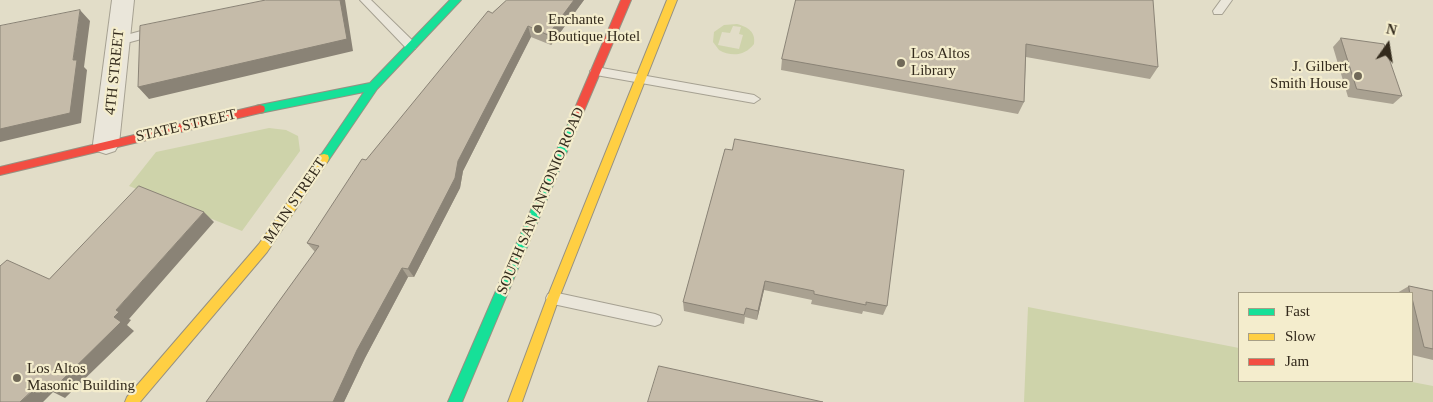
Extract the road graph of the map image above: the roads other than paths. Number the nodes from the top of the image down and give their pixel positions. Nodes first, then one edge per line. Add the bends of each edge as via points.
1 (123, 0) edge
2 (364, 0) edge
3 (456, 0) edge
4 (626, 0) edge
5 (672, 0) edge
6 (1227, 0) edge
7 (1218, 11) dead end
8 (166, 29) edge
9 (119, 41) junction
10 (411, 46) junction
11 (596, 71) junction
12 (642, 79) junction
13 (373, 86) junction
14 (754, 99) dead end
15 (106, 144) junction
16 (0, 171) edge
17 (553, 298) junction
18 (655, 320) dead end
19 (132, 402) edge
20 (455, 402) edge
21 (515, 402) edge

1 - 9 street, 4TH STREET
2 - 10 lane
3 - 10 main road, MAIN STREET
4 - 11 main road, SOUTH SAN ANTONIO ROAD
5 - 12 main road
6 - 7 lane
8 - 9 lane
9 - 15 street, 4TH STREET
10 - 13 main road, MAIN STREET
11 - 12 lane
11 - 20 main road, SOUTH SAN ANTONIO ROAD
12 - 14 lane
12 - 17 main road
13 - 15 main road, STATE STREET
13 - 19 main road, MAIN STREET via 262,248
15 - 16 main road, STATE STREET
17 - 18 lane
17 - 21 main road

